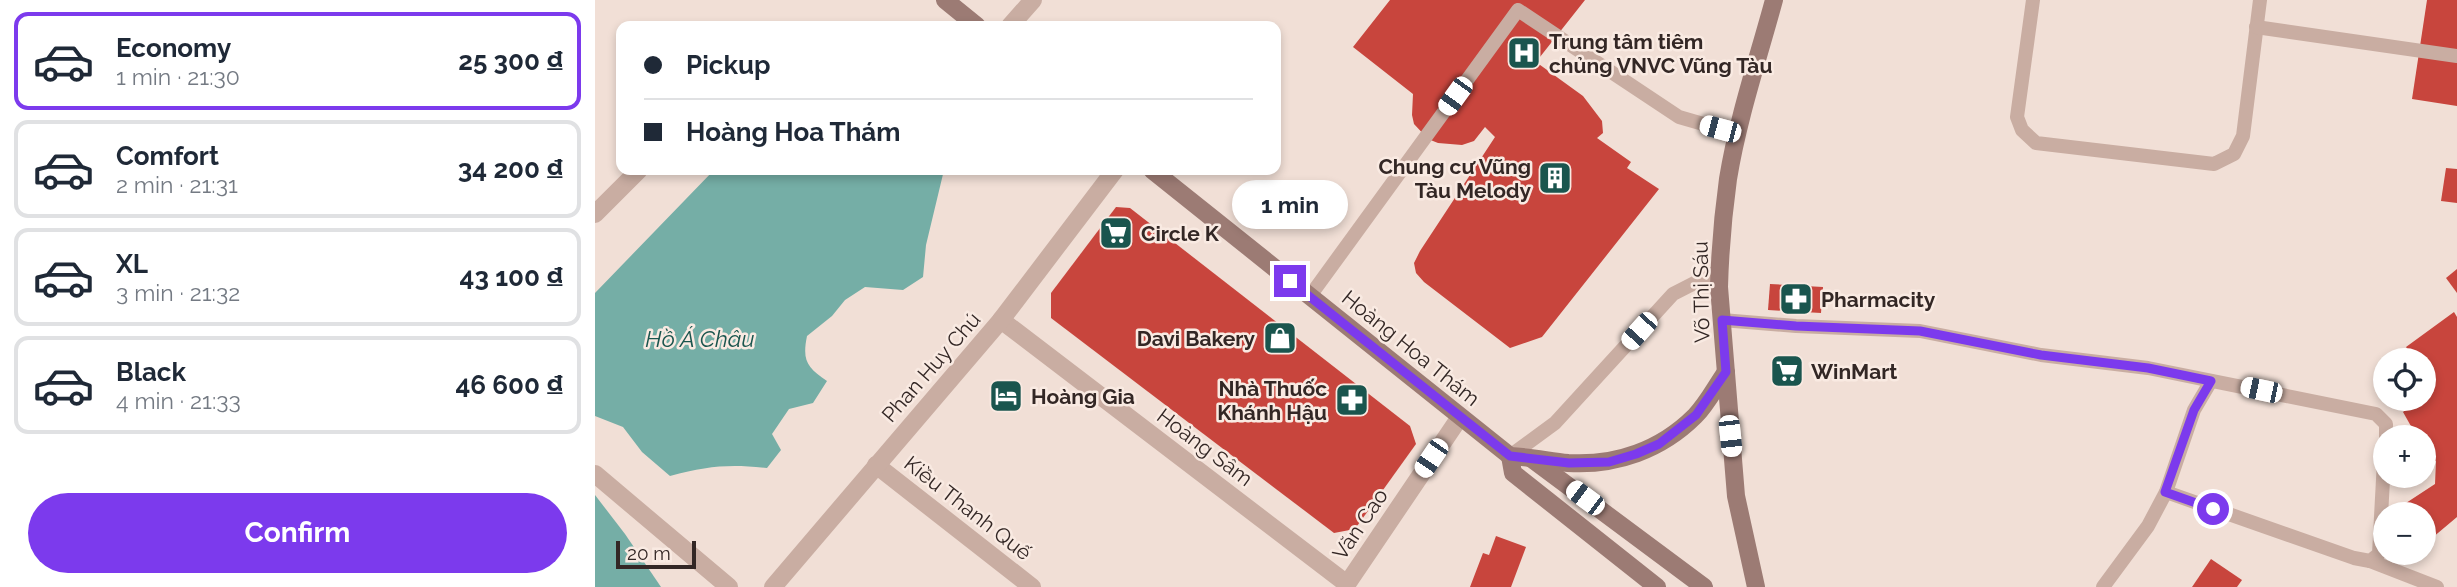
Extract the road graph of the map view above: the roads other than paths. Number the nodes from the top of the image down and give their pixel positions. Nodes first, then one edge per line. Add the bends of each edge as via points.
1 (945, 0) edge
2 (1033, 0) edge
3 (1775, 0) edge
4 (2033, 0) edge
5 (2260, 0) edge
6 (971, 21) edge
7 (1014, 21) edge
8 (2256, 27) junction
9 (2457, 56) edge
10 (1738, 134) junction
11 (634, 175) edge
12 (1111, 175) edge
13 (1158, 175) edge
14 (595, 214) edge
15 (1720, 270) junction
16 (1310, 296) junction
17 (1001, 320) junction
18 (1722, 320) junction
19 (1726, 372) junction
20 (2211, 381) junction
21 (1460, 417) junction
22 (2386, 425) edge
23 (1510, 456) junction
24 (1529, 457) junction
25 (876, 465) junction
26 (595, 474) edge
27 (2382, 488) edge
28 (2165, 492) junction
29 (2370, 561) junction
30 (1025, 585) edge
31 (1346, 586) edge
32 (729, 587) edge
33 (773, 587) edge
34 (1657, 587) edge
35 (1704, 587) edge
36 (1756, 587) edge
37 (2103, 587) edge
38 (2437, 587) edge

1 - 6 main road
2 - 7 street
3 - 10 main road, Võ Thị Sáu
4 - 8 lane via 2017,117 2022,130 2036,143 2214,164 2234,154 2243,136
5 - 8 lane
8 - 9 lane
10 - 15 main road, Võ Thị Sáu via 1728,178
10 - 16 lane via 1679,117 1518,10
11 - 14 street
12 - 17 street, Phan Huy Chú
13 - 16 main road, Hoàng Hoa Thám
15 - 18 main road, Võ Thị Sáu
15 - 23 lane via 1673,294 1555,423
16 - 21 main road, Hoàng Hoa Thám
17 - 25 street, Phan Huy Chú
17 - 31 street, Hoàng Sâm
18 - 19 main road, Võ Thị Sáu
18 - 20 lane via 1920,331
19 - 24 main road via 1696,415 1659,444 1636,454 1609,462
19 - 36 main road, Võ Thị Sáu via 1736,496
20 - 22 lane via 2376,414
20 - 28 lane via 2194,410
21 - 23 main road, Hoàng Hoa Thám
21 - 31 street, Văn Cao
23 - 24 main road
23 - 34 main road, Hoàng Hoa Thám via 1513,473
24 - 35 main road
25 - 30 street, Kiều Thanh Quế
25 - 33 street, Phan Huy Chú
26 - 32 street
27 - 29 lane via 2379,554
28 - 29 lane
28 - 37 lane via 2148,526
29 - 38 lane

